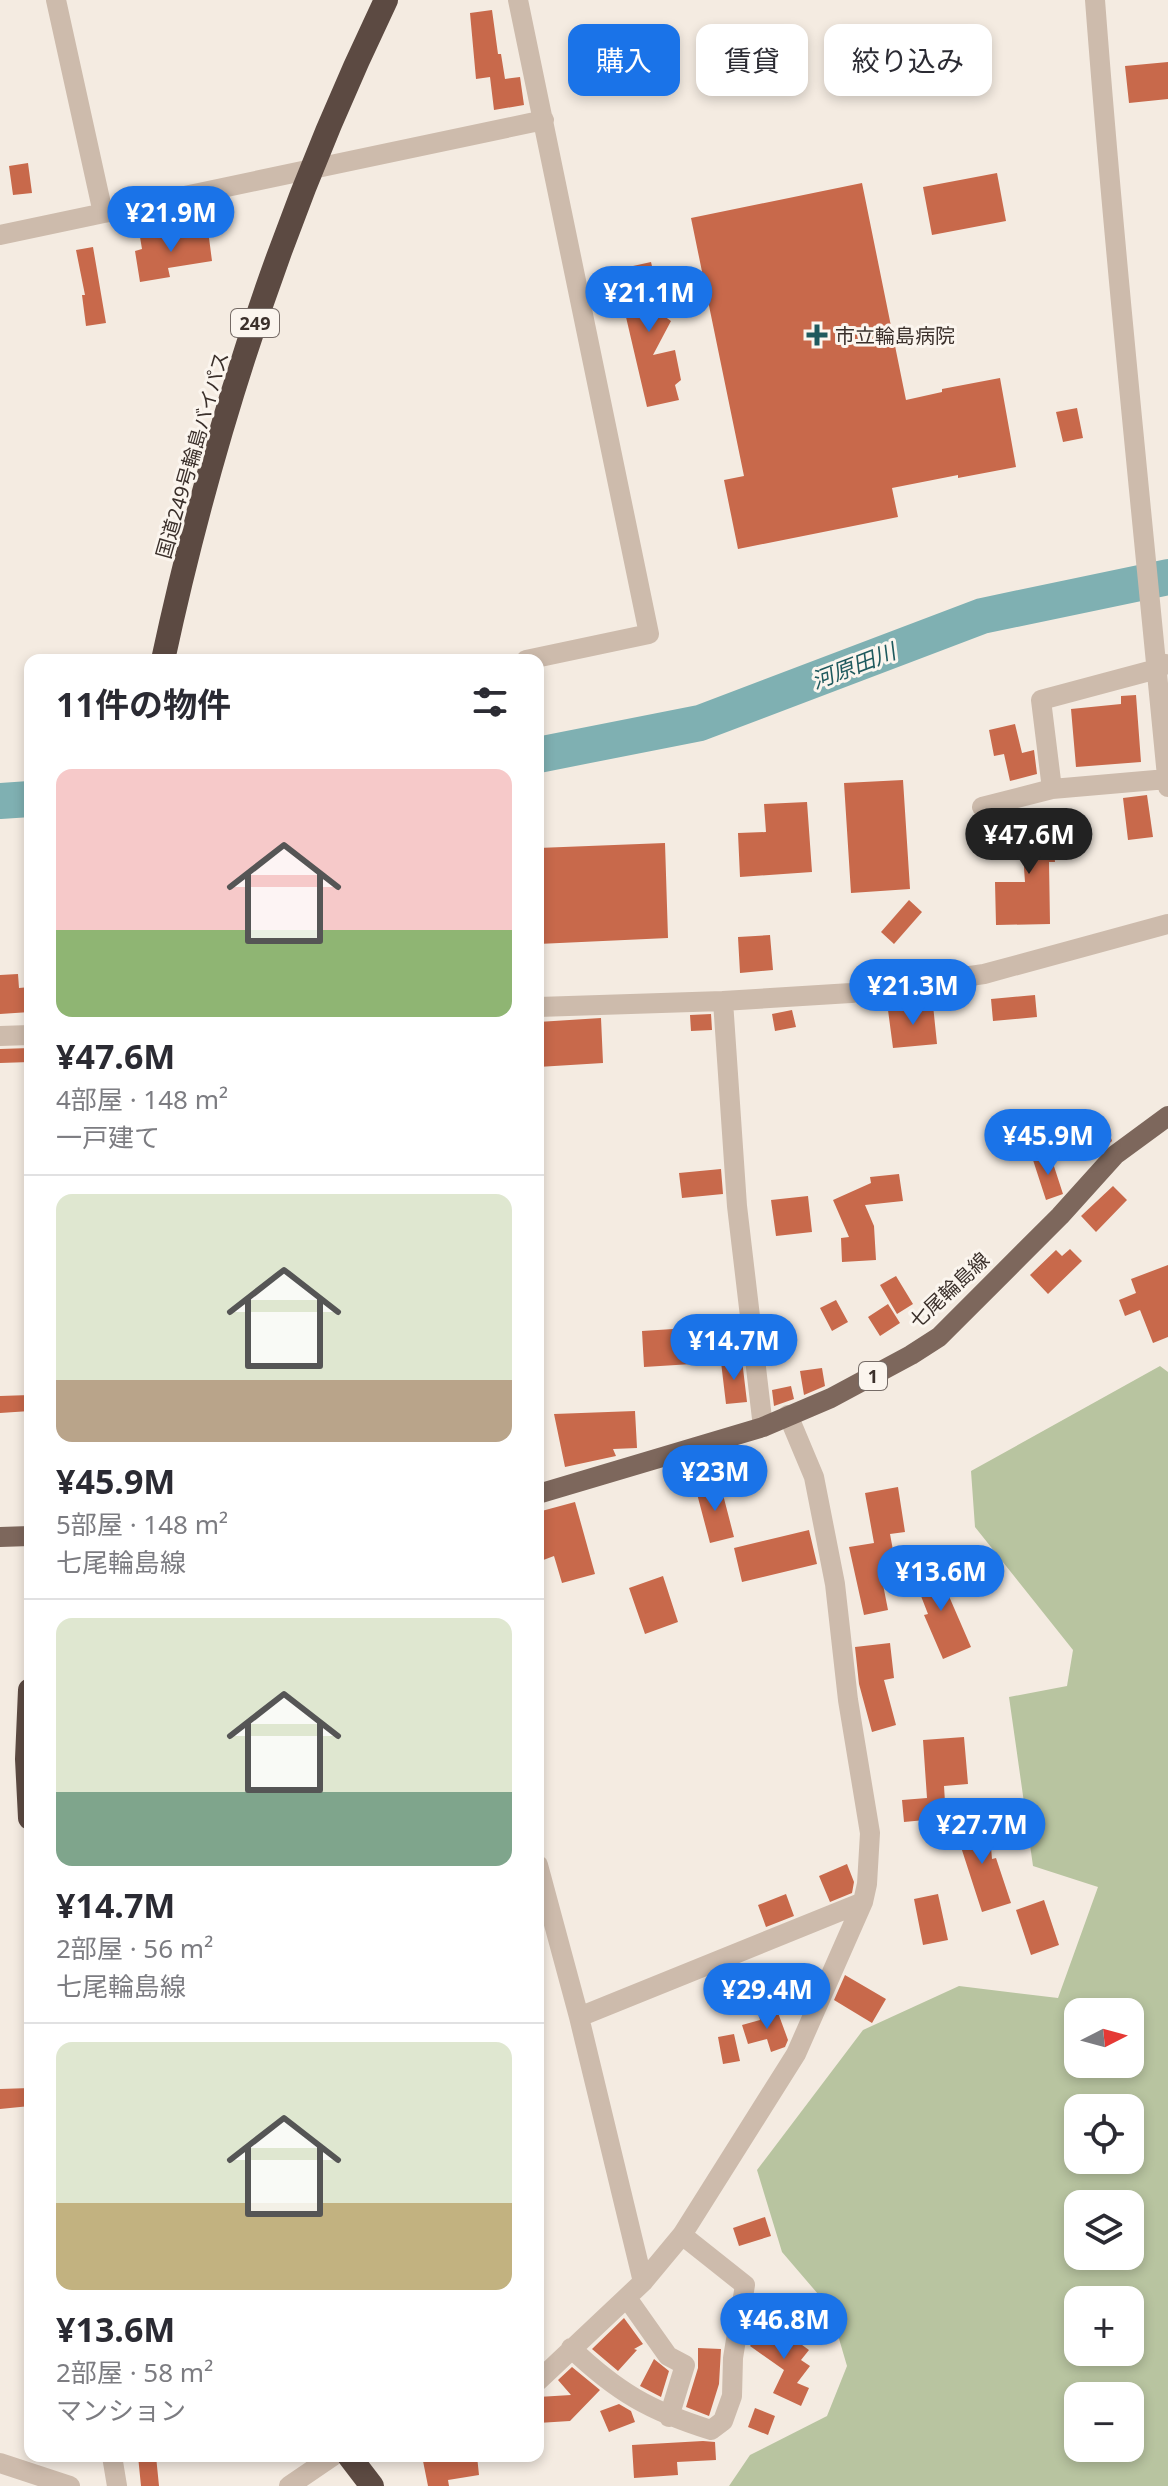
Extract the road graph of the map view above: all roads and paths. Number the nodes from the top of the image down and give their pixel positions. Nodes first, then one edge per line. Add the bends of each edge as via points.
1 (56, 0) edge
2 (386, 0) edge
3 (518, 0) edge
4 (1095, 0) edge
5 (544, 120) junction
6 (311, 169) junction
7 (103, 213) junction
8 (0, 235) edge
9 (164, 654) edge
10 (544, 656) edge
11 (1162, 666) edge
12 (1165, 714) edge
13 (1167, 779) edge
14 (1168, 787) edge
15 (1052, 789) junction
16 (982, 807) dead end
17 (1168, 924) edge
18 (723, 1001) junction
19 (544, 1007) edge
20 (24, 1035) edge
21 (0, 1036) edge
22 (1168, 1116) edge
23 (788, 1415) junction
24 (763, 1427) junction
25 (544, 1492) edge
26 (24, 1536) edge
27 (0, 1537) edge
28 (544, 1887) edge
29 (863, 1902) junction
30 (579, 2017) junction
31 (682, 2235) junction
32 (643, 2282) junction
33 (627, 2298) junction
34 (571, 2348) junction
35 (544, 2375) edge
36 (669, 2417) junction
37 (113, 2462) edge
38 (324, 2462) edge
39 (354, 2462) edge
40 (0, 2463) edge
41 (70, 2486) edge
42 (117, 2486) edge
43 (289, 2486) edge
44 (372, 2486) edge

1 - 7 street
2 - 6 highway, 国道249号輪島バイパス / 249
3 - 5 street
4 - 11 street via 1127,382
5 - 6 street
5 - 10 street via 649,634
6 - 7 street
6 - 9 highway, 国道249号輪島バイパス / 249 via 219,433
7 - 8 street
11 - 12 street
11 - 15 street via 1041,700
12 - 13 street
13 - 14 street
13 - 15 street
15 - 16 street
17 - 18 street via 984,974 851,993
18 - 19 street
18 - 24 street via 737,1206
20 - 21 street
22 - 23 main road, 七尾輪島線 / 1 via 1115,1155 939,1337 857,1385
23 - 24 main road, 七尾輪島線 / 1
23 - 29 street via 814,1477 835,1584 870,1833
24 - 25 main road, 七尾輪島線 / 1
26 - 27 main road
28 - 30 street
29 - 30 street
29 - 31 street via 796,2054
30 - 32 street
31 - 32 street
31 - 36 street via 745,2285 732,2396 723,2421 711,2430
32 - 33 street
33 - 34 street
33 - 36 street via 668,2356 685,2365
34 - 35 street
34 - 36 street via 619,2390
37 - 42 street
38 - 43 street
39 - 44 highway
40 - 41 street

